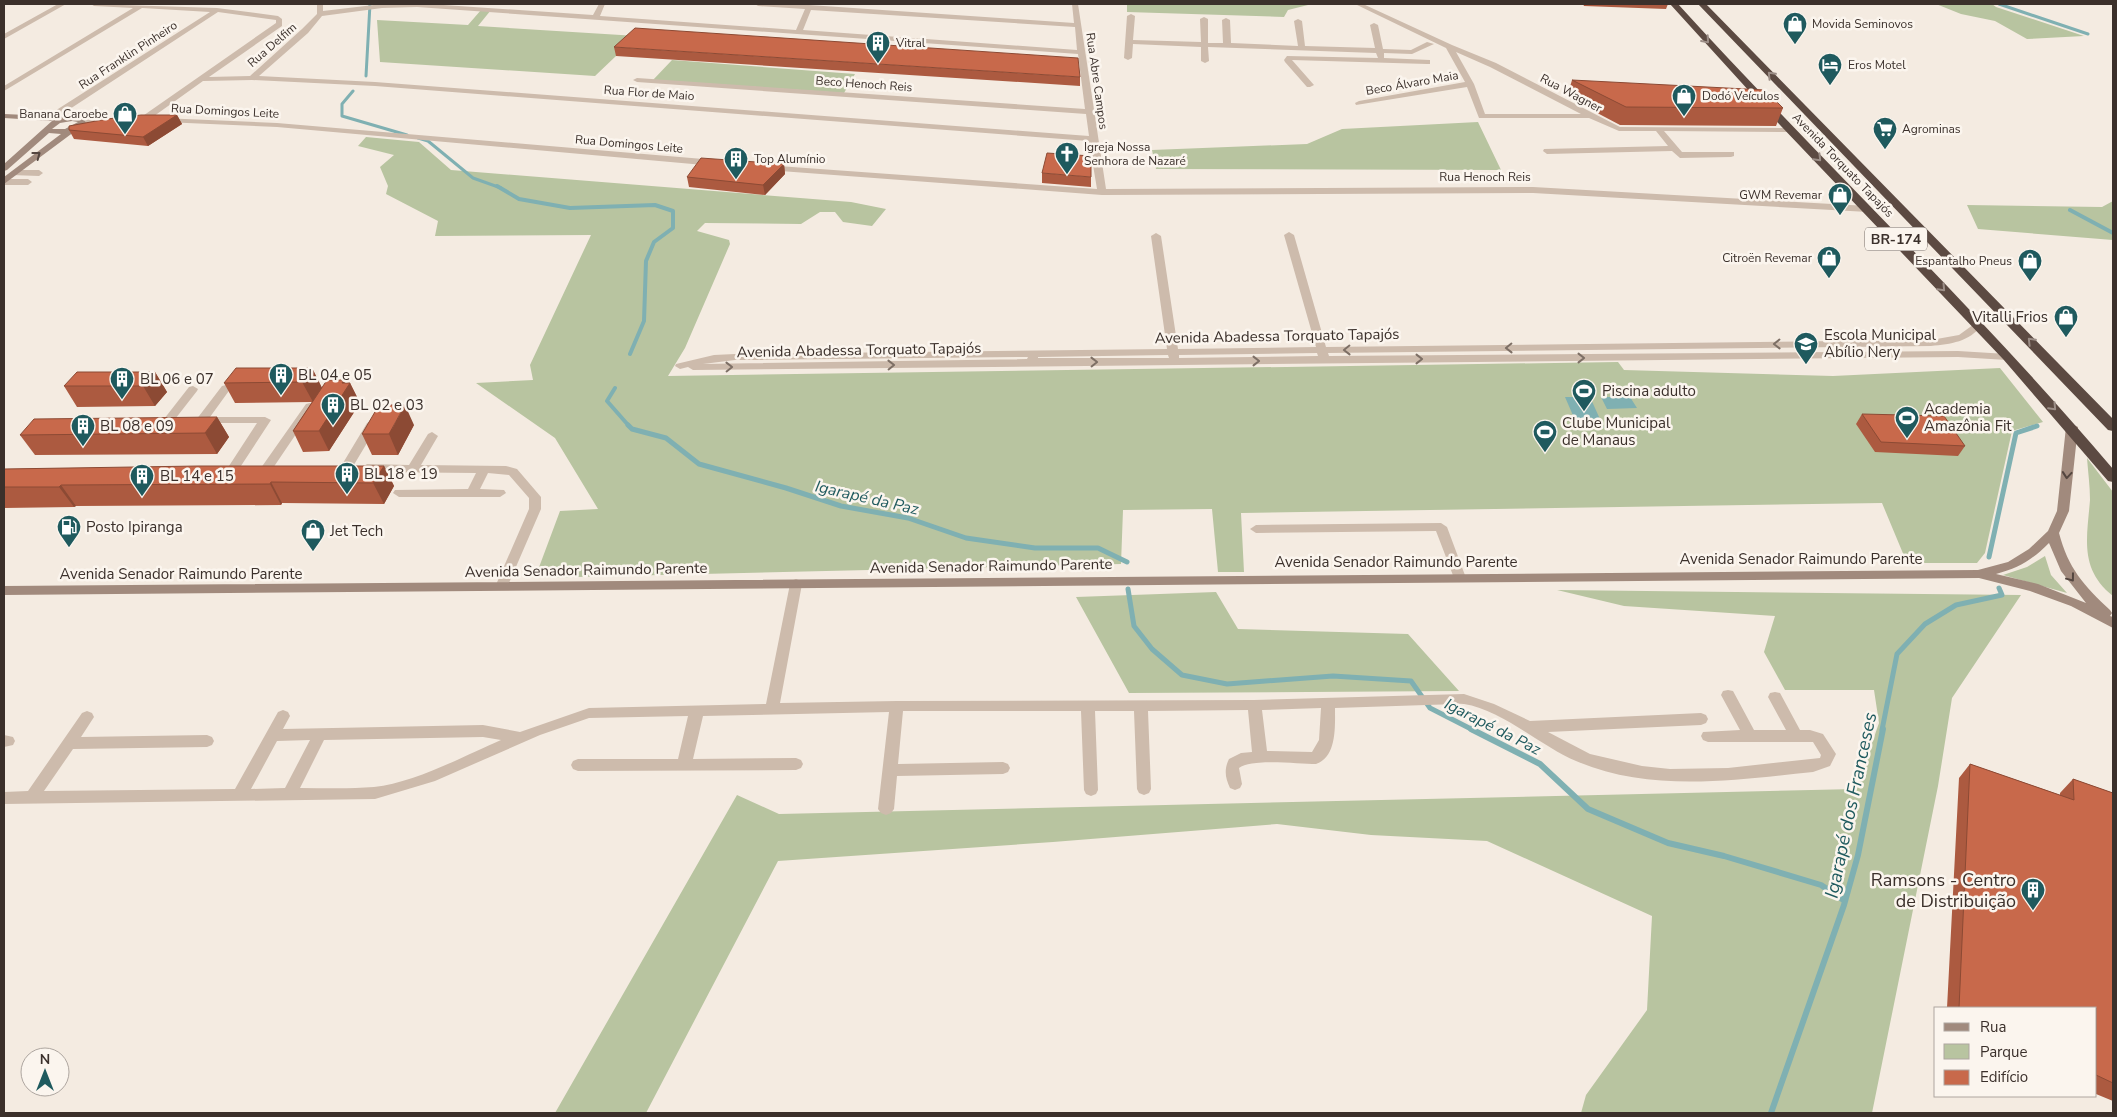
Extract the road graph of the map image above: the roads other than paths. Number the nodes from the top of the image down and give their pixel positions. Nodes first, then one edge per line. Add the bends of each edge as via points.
1 (63, 4) edge
2 (94, 4) edge
3 (320, 4) edge
4 (602, 4) edge
5 (758, 4) edge
6 (1075, 4) edge
7 (1358, 4) edge
8 (1674, 4) edge
9 (1702, 4) edge
10 (141, 6) junction
11 (809, 7) junction
12 (217, 10) junction
13 (320, 14) junction
14 (1131, 16) dead end
15 (594, 18) junction
16 (1204, 19) dead end
17 (1226, 20) dead end
18 (1298, 21) dead end
19 (1077, 25) junction
20 (1374, 25) dead end
21 (799, 32) junction
22 (4, 37) edge
23 (1129, 42) junction
24 (1430, 44) dead end
25 (1204, 45) junction
26 (1228, 45) junction
27 (1450, 47) junction
28 (1302, 48) junction
29 (1379, 51) junction
30 (1081, 52) junction
31 (1128, 58) dead end
32 (1381, 60) junction
33 (1205, 61) dead end
34 (1427, 62) dead end
35 (252, 78) junction
36 (202, 79) junction
37 (637, 80) dead end
38 (1470, 84) junction
39 (1310, 85) dead end
40 (4, 89) edge
41 (1359, 103) dead end
42 (1089, 112) junction
43 (4, 116) edge
44 (1589, 116) junction
45 (25, 117) junction
46 (50, 118) junction
47 (66, 119) junction
48 (131, 122) junction
49 (77, 126) junction
50 (48, 129) junction
51 (1658, 130) junction
52 (1791, 130) junction
53 (1094, 139) junction
54 (1674, 148) junction
55 (1547, 151) dead end
56 (1731, 154) dead end
57 (726, 164) edge
58 (756, 166) edge
59 (4, 168) edge
60 (14, 173) junction
61 (39, 173) dead end
62 (4, 182) edge
63 (28, 182) dead end
64 (1102, 192) junction
65 (1868, 209) junction
66 (1156, 236) dead end
67 (1289, 236) dead end
68 (1977, 325) junction
69 (1846, 344) junction
70 (1692, 346) junction
71 (1533, 348) junction
72 (1323, 355) junction
73 (1856, 355) junction
74 (1173, 357) junction
75 (1699, 357) junction
76 (2007, 357) junction
77 (1538, 358) junction
78 (680, 366) dead end
79 (226, 388) edge
80 (193, 389) dead end
81 (310, 406) edge
82 (381, 409) edge
83 (193, 420) junction
84 (2072, 427) junction
85 (2113, 427) edge
86 (432, 436) dead end
87 (413, 468) junction
88 (484, 469) junction
89 (2113, 478) edge
90 (399, 493) dead end
91 (472, 493) junction
92 (500, 493) dead end
93 (1256, 529) dead end
94 (2053, 533) junction
95 (1980, 574) junction
96 (1460, 578) junction
97 (796, 584) junction
98 (501, 587) junction
99 (4, 591) edge
100 (2113, 622) edge
101 (1728, 695) dead end
102 (1775, 698) dead end
103 (1328, 703) junction
104 (1088, 704) junction
105 (1254, 705) junction
106 (897, 706) junction
107 (1141, 706) junction
108 (772, 708) junction
109 (697, 710) junction
110 (283, 716) dead end
111 (87, 717) dead end
112 (1701, 719) dead end
113 (1529, 727) junction
114 (320, 734) junction
115 (272, 735) junction
116 (1708, 736) dead end
117 (1750, 736) junction
118 (1796, 736) junction
119 (518, 737) junction
120 (207, 741) dead end
121 (70, 743) junction
122 (1260, 757) junction
123 (796, 764) dead end
124 (578, 765) dead end
125 (684, 765) junction
126 (1003, 768) dead end
127 (890, 770) junction
128 (1235, 784) dead end
129 (1144, 789) dead end
130 (1091, 790) dead end
131 (289, 795) junction
132 (239, 796) junction
133 (4, 798) edge
134 (31, 799) junction
135 (886, 809) dead end

1 - 22 street
2 - 10 street
3 - 13 street
4 - 15 street
5 - 11 street
6 - 19 street, Rua Abre Campos
7 - 27 street, Rua Wagner
8 -> 52 highway, Avenida Torquato Tapajós / BR-174
85 -> 9 highway, Avenida Torquato Tapajós / BR-174
10 - 12 street
10 - 40 street
11 - 19 street
11 - 21 street
12 - 36 street via 280,20 279,24
12 - 46 street, Rua Franklin Pinheiro
13 - 15 street via 417,5
13 - 35 street, Rua Delfim via 306,31
14 - 23 street
15 - 21 street
16 - 25 street
17 - 26 street
18 - 28 street
19 - 30 street, Rua Abre Campos
20 - 29 street
21 - 30 street
23 - 25 street
23 - 31 street
24 - 29 street via 1412,52
25 - 26 street
25 - 33 street
26 - 28 street
27 - 38 street
27 - 44 street, Rua Wagner via 1493,65
28 - 29 street
29 - 32 street
30 - 42 street, Rua Abre Campos
32 - 34 street
32 - 39 street via 1290,58 1288,60
35 - 36 street, Rua Flor de Maio
35 - 53 street, Rua Flor de Maio via 375,84
36 - 48 street
37 - 42 street, Beco Henoch Reis
38 - 41 street, Beco Álvaro Maia
38 - 44 street via 1482,116
42 - 53 street, Rua Abre Campos
43 - 45 street
44 - 51 street, Rua Wagner via 1619,128
45 - 46 street
45 - 50 street
46 - 47 street
47 - 49 street via 77,119
47 - 50 street
48 - 49 street, Rua Domingos Leite
48 - 57 street, Rua Domingos Leite via 277,125
49 - 50 street via 55,132
60 -> 49 street
50 - 59 street
51 - 52 street, Rua Wagner
51 - 54 street
52 -> 65 highway, Avenida Torquato Tapajós / BR-174
53 - 64 street, Rua Abre Campos
54 - 55 street
54 - 56 street via 1680,155
58 - 64 street
60 - 61 street
60 - 62 street
62 - 63 street
64 - 65 street, Rua Henoch Reis via 1533,190
65 -> 68 highway, Avenida Torquato Tapajós / BR-174
66 - 74 street
67 - 72 street
68 - 69 street, Avenida Abadessa Torquato Tapajós via 1970,334 1947,342
68 - 76 highway, Avenida Torquato Tapajós / BR-174
69 -> 70 street, Avenida Abadessa Torquato Tapajós
69 - 73 street
70 - 71 street, Avenida Abadessa Torquato Tapajós
70 - 75 street
71 -> 72 street, Avenida Abadessa Torquato Tapajós
71 - 77 street
72 - 74 street, Avenida Abadessa Torquato Tapajós
72 -> 77 street, Avenida Abadessa Torquato Tapajós
73 - 75 street, Avenida Abadessa Torquato Tapajós
73 - 76 street, Avenida Abadessa Torquato Tapajós
74 - 78 street, Avenida Abadessa Torquato Tapajós
77 -> 75 street, Avenida Abadessa Torquato Tapajós
76 -> 84 highway, Avenida Torquato Tapajós / BR-174
79 - 83 street
80 - 83 street via 163,421
81 - 83 street via 263,468 228,469 265,420
82 - 87 street via 341,468
84 - 89 highway, Avenida Torquato Tapajós / BR-174
84 -> 94 street, Avenida Senador Raimundo Parente via 2062,511
86 - 87 street
87 - 88 street
88 - 91 street
88 - 98 street via 513,472 536,501
90 - 91 street
91 - 92 street
93 - 96 street via 1441,527
94 - 95 street, Avenida Senador Raimundo Parente via 2033,552 2012,565
94 -> 100 street via 2064,568
95 - 96 street, Avenida Senador Raimundo Parente
95 - 100 street, Avenida Senador Raimundo Parente via 2033,587 2076,603
96 - 97 street, Avenida Senador Raimundo Parente
97 - 98 street, Avenida Senador Raimundo Parente
97 - 108 street
98 - 99 street, Avenida Senador Raimundo Parente
101 - 117 street
102 - 118 street
103 - 105 street
103 - 113 street via 1464,699 1482,704
103 - 122 street via 1327,741 1316,758
104 - 106 street
104 - 107 street
104 - 130 street
105 - 107 street
105 - 122 street
106 - 108 street
106 - 127 street
107 - 129 street
108 - 109 street
109 - 119 street via 589,713 560,720
109 - 125 street
110 - 115 street
111 - 121 street
112 - 113 street
113 - 118 street via 1586,759 1653,774 1736,774 1825,762 1829,754 1818,738
114 - 115 street
114 - 119 street via 483,731
114 - 131 street
115 - 132 street
116 - 117 street
117 - 118 street
119 - 131 street via 402,788 375,793
120 - 121 street
121 - 134 street
122 - 128 street via 1234,763
123 - 125 street
124 - 125 street
126 - 127 street
127 - 135 street
131 - 132 street
132 - 134 street
133 - 134 street

